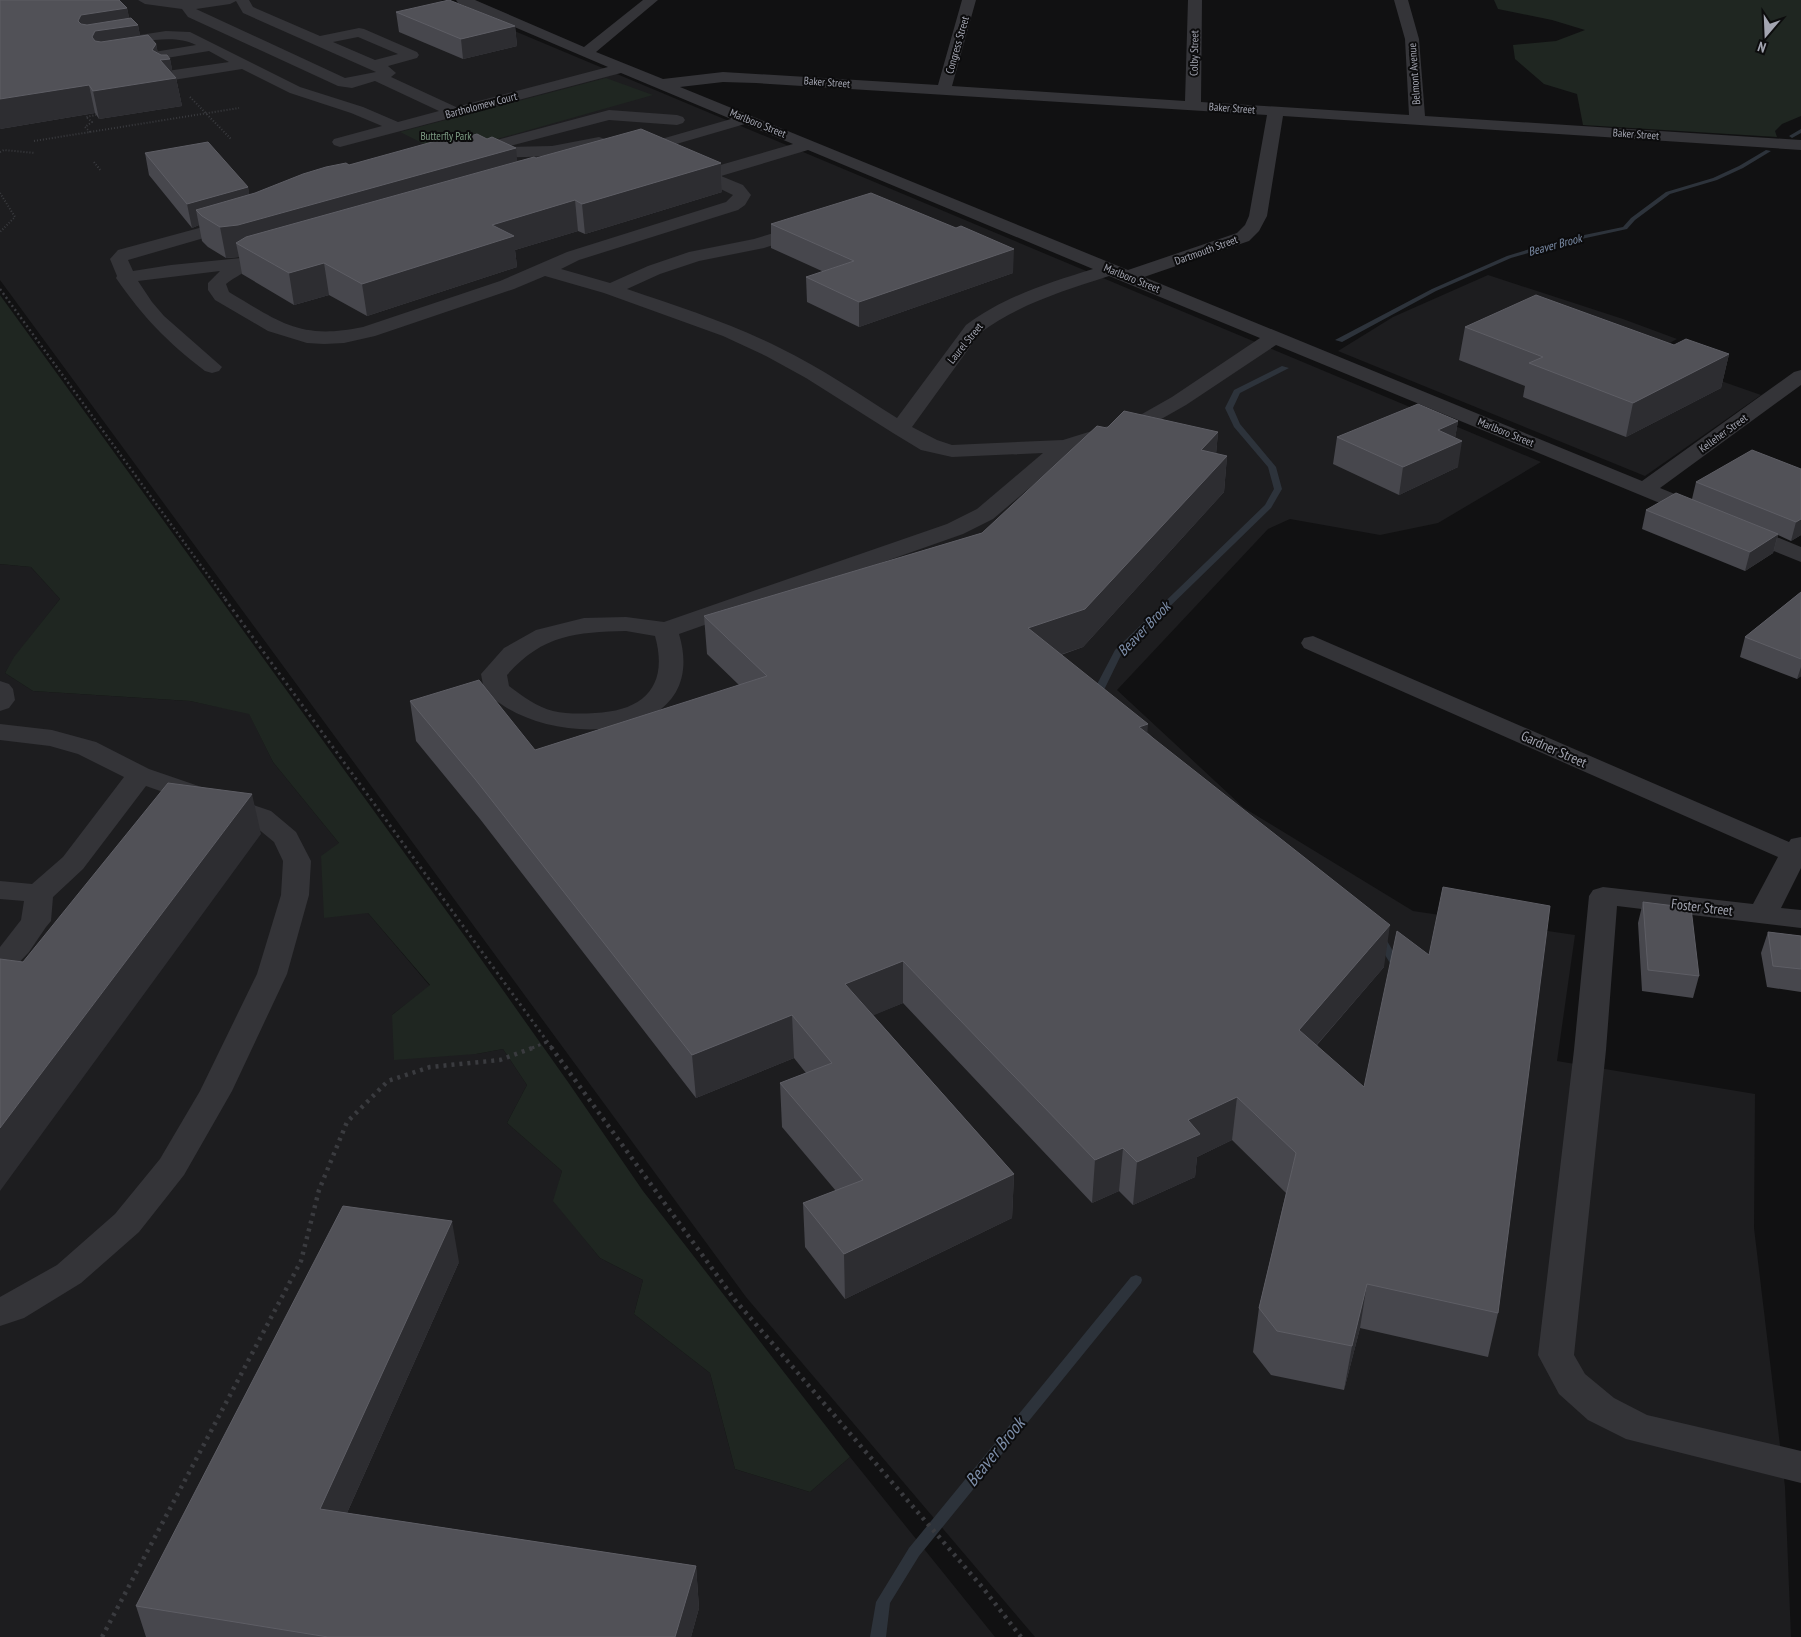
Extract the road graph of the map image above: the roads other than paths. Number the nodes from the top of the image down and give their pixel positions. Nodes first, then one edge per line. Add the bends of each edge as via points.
1 (146, 0) edge
2 (230, 0) edge
3 (242, 0) edge
4 (463, 0) edge
5 (652, 0) edge
6 (969, 0) edge
7 (1195, 0) edge
8 (1401, 0) edge
9 (191, 5) junction
10 (317, 40) junction
11 (100, 45) edge
12 (211, 47) junction
13 (271, 50) junction
14 (586, 52) junction
15 (106, 63) edge
16 (244, 64) junction
17 (622, 68) junction
18 (376, 71) junction
19 (167, 76) edge
20 (662, 84) junction
21 (944, 89) junction
22 (1193, 105) junction
23 (721, 108) junction
24 (1276, 111) junction
25 (454, 112) junction
26 (747, 119) junction
27 (677, 120) junction
28 (1417, 120) junction
29 (397, 127) junction
30 (631, 133) edge
31 (613, 138) edge
32 (340, 142) dead end
33 (809, 145) junction
34 (1801, 145) edge
35 (466, 153) junction
36 (449, 157) edge
37 (616, 157) edge
38 (924, 192) junction
39 (892, 201) edge
40 (254, 218) edge
41 (820, 224) edge
42 (264, 258) edge
43 (245, 263) junction
44 (544, 270) junction
45 (1120, 273) junction
46 (125, 278) junction
47 (611, 289) junction
48 (1274, 337) junction
49 (212, 367) dead end
50 (1801, 376) edge
51 (900, 429) junction
52 (1064, 446) junction
53 (1645, 489) junction
54 (1801, 555) edge
55 (666, 630) junction
56 (1313, 643) dead end
57 (0, 689) edge
58 (0, 703) edge
59 (0, 732) edge
60 (140, 776) junction
61 (1797, 849) edge
62 (0, 890) edge
63 (39, 894) junction
64 (1762, 914) junction
65 (1801, 919) edge
66 (0, 964) edge
67 (0, 1312) edge
68 (1789, 1464) edge

1 - 9 street
2 - 9 street
3 - 10 street via 248,10
4 - 14 street, Marlboro Street
5 - 14 street
6 - 21 street, Congress Street
7 - 22 street, Colby Street
8 - 28 street, Belmont Avenue via 1412,40
9 - 13 street via 189,10 193,14
10 - 13 street
10 - 18 street
10 - 18 street via 360,32 412,55
11 - 12 street via 176,34 190,36
12 - 15 street
12 - 16 street
13 - 18 street via 343,84
14 - 17 street, Marlboro Street
16 - 19 street
16 - 29 street via 295,90
17 - 20 street, Marlboro Street
17 - 25 street, Bartholomew Court
18 - 25 street
20 - 21 street, Baker Street via 722,77
20 - 23 street, Marlboro Street
21 - 22 street, Baker Street
22 - 24 street, Baker Street
23 - 26 street, Marlboro Street
23 - 27 street
24 - 28 street, Baker Street
24 - 45 street, Dartmouth Street via 1258,216 1253,227 1243,237 1224,245
25 - 29 street, Bartholomew Court
26 - 33 street, Marlboro Street
26 - 37 street
27 - 30 street
27 - 35 street via 609,115
28 - 34 street, Baker Street
29 - 32 street, Bartholomew Court
31 - 35 street via 541,153
33 - 38 street, Marlboro Street
33 - 44 street via 709,174 742,195 732,206 573,256
35 - 36 street
38 - 39 street
38 - 45 street, Marlboro Street
40 - 46 street via 124,254 119,259
41 - 47 street via 758,244 695,256
42 - 43 street
43 - 44 street via 220,278 216,290 222,296 295,336 326,340 368,332
43 - 46 street
44 - 47 street
45 - 48 street, Marlboro Street
45 - 51 street, Laurel Street via 1021,300 988,317 973,329
46 - 49 street via 160,325
47 - 51 street via 730,332 773,352
48 - 52 street via 1149,418
48 - 53 street, Marlboro Street
50 - 53 street, Kelleher Street
51 - 52 street via 952,451
52 - 55 street via 985,514 955,529
53 - 54 street, Marlboro Street
55 - 55 street via 672,667 664,691 648,708 600,720 549,718 519,706 496,689 494,674 513,653 546,635 584,625 626,624
56 - 61 street, Gardner Street
57 - 58 street
59 - 60 street via 52,738 87,748
60 - 63 street via 73,864
60 - 67 street via 261,817 286,838 297,861 295,896 272,974 216,1091 172,1167 127,1223 69,1274
61 - 64 street
62 - 63 street
63 - 66 street via 36,921
64 - 65 street, Foster Street
64 - 68 street, Foster Street via 1603,896 1590,1050 1556,1355 1572,1384 1601,1409 1639,1428

